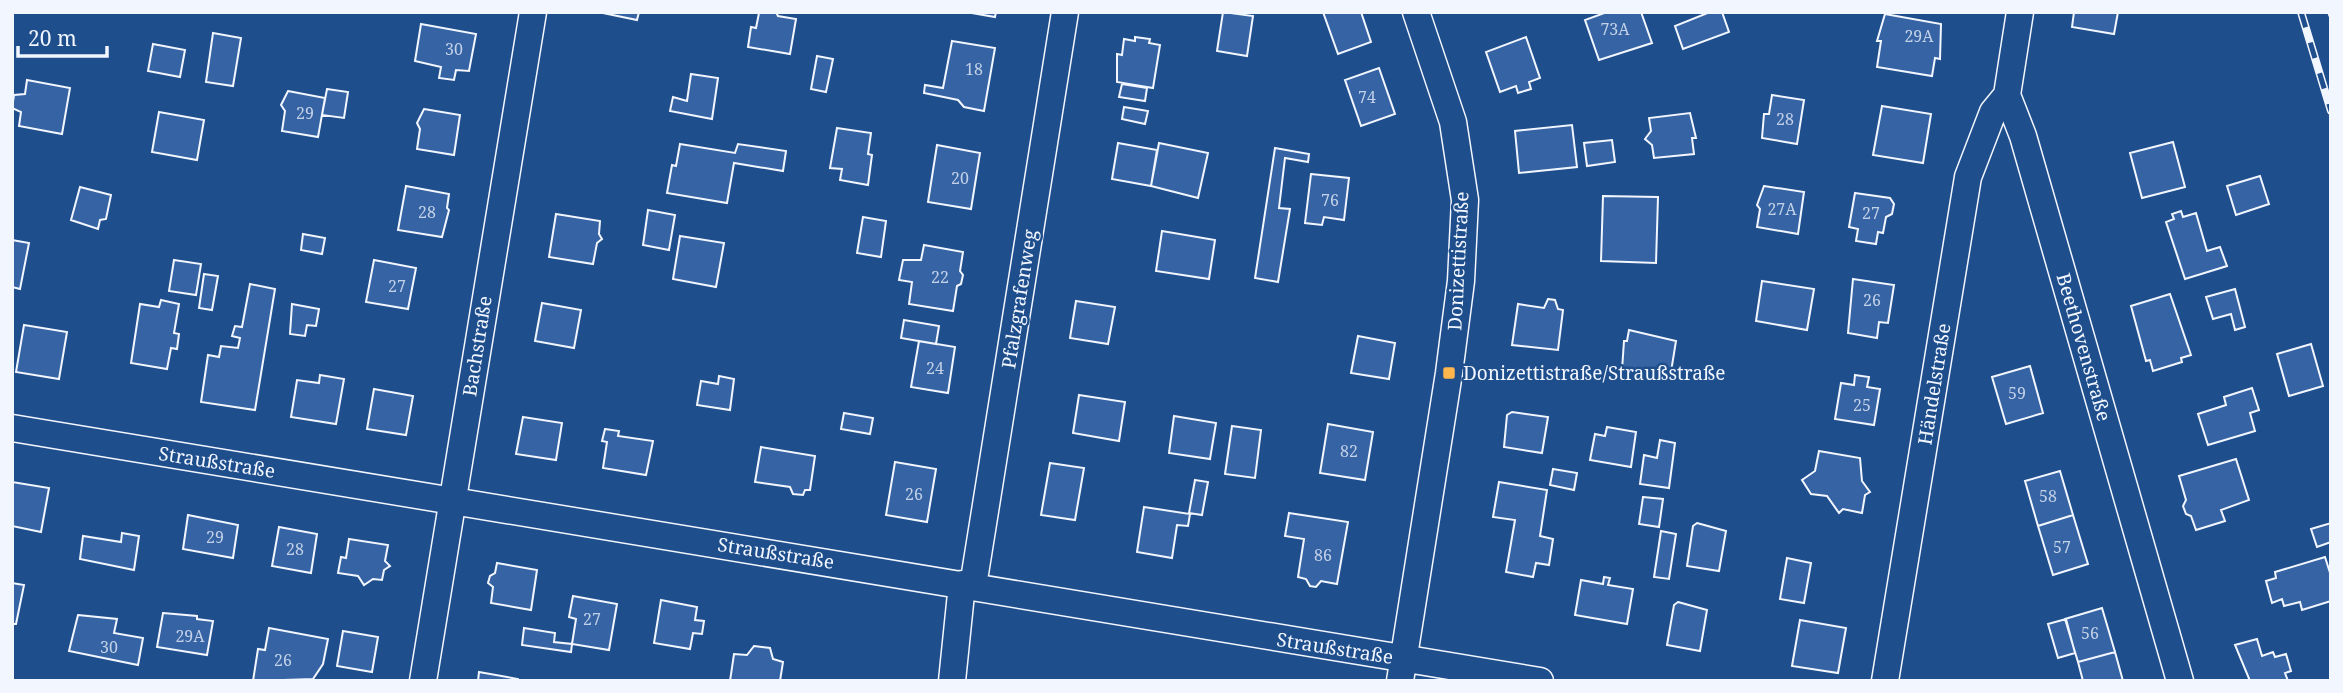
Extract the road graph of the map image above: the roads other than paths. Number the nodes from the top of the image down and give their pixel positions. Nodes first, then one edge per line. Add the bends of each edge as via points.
1 (533, 12) edge
2 (1065, 12) edge
3 (1416, 12) edge
4 (2020, 12) edge
5 (2007, 95) junction
6 (12, 428) edge
7 (452, 500) junction
8 (968, 585) junction
9 (1402, 670) edge
10 (423, 681) edge
11 (952, 681) edge
12 (1540, 681) edge
13 (1885, 681) edge
14 (2180, 681) edge

1 - 7 street, Bachstraße
2 - 8 street, Pfalzgrafenweg
3 - 9 street, Donizettistraße via 1453,122 1465,200 1449,373
4 - 5 street
5 - 13 street, Händelstraße via 1993,112 1969,177
5 - 14 street, Beethovenstraße via 2023,136
6 - 7 street, Straußstraße
7 - 8 street, Straußstraße
7 - 10 street, Bachstraße
8 - 9 street, Straußstraße
8 - 11 street, Pfalzgrafenweg
9 - 12 street, Straußstraße

